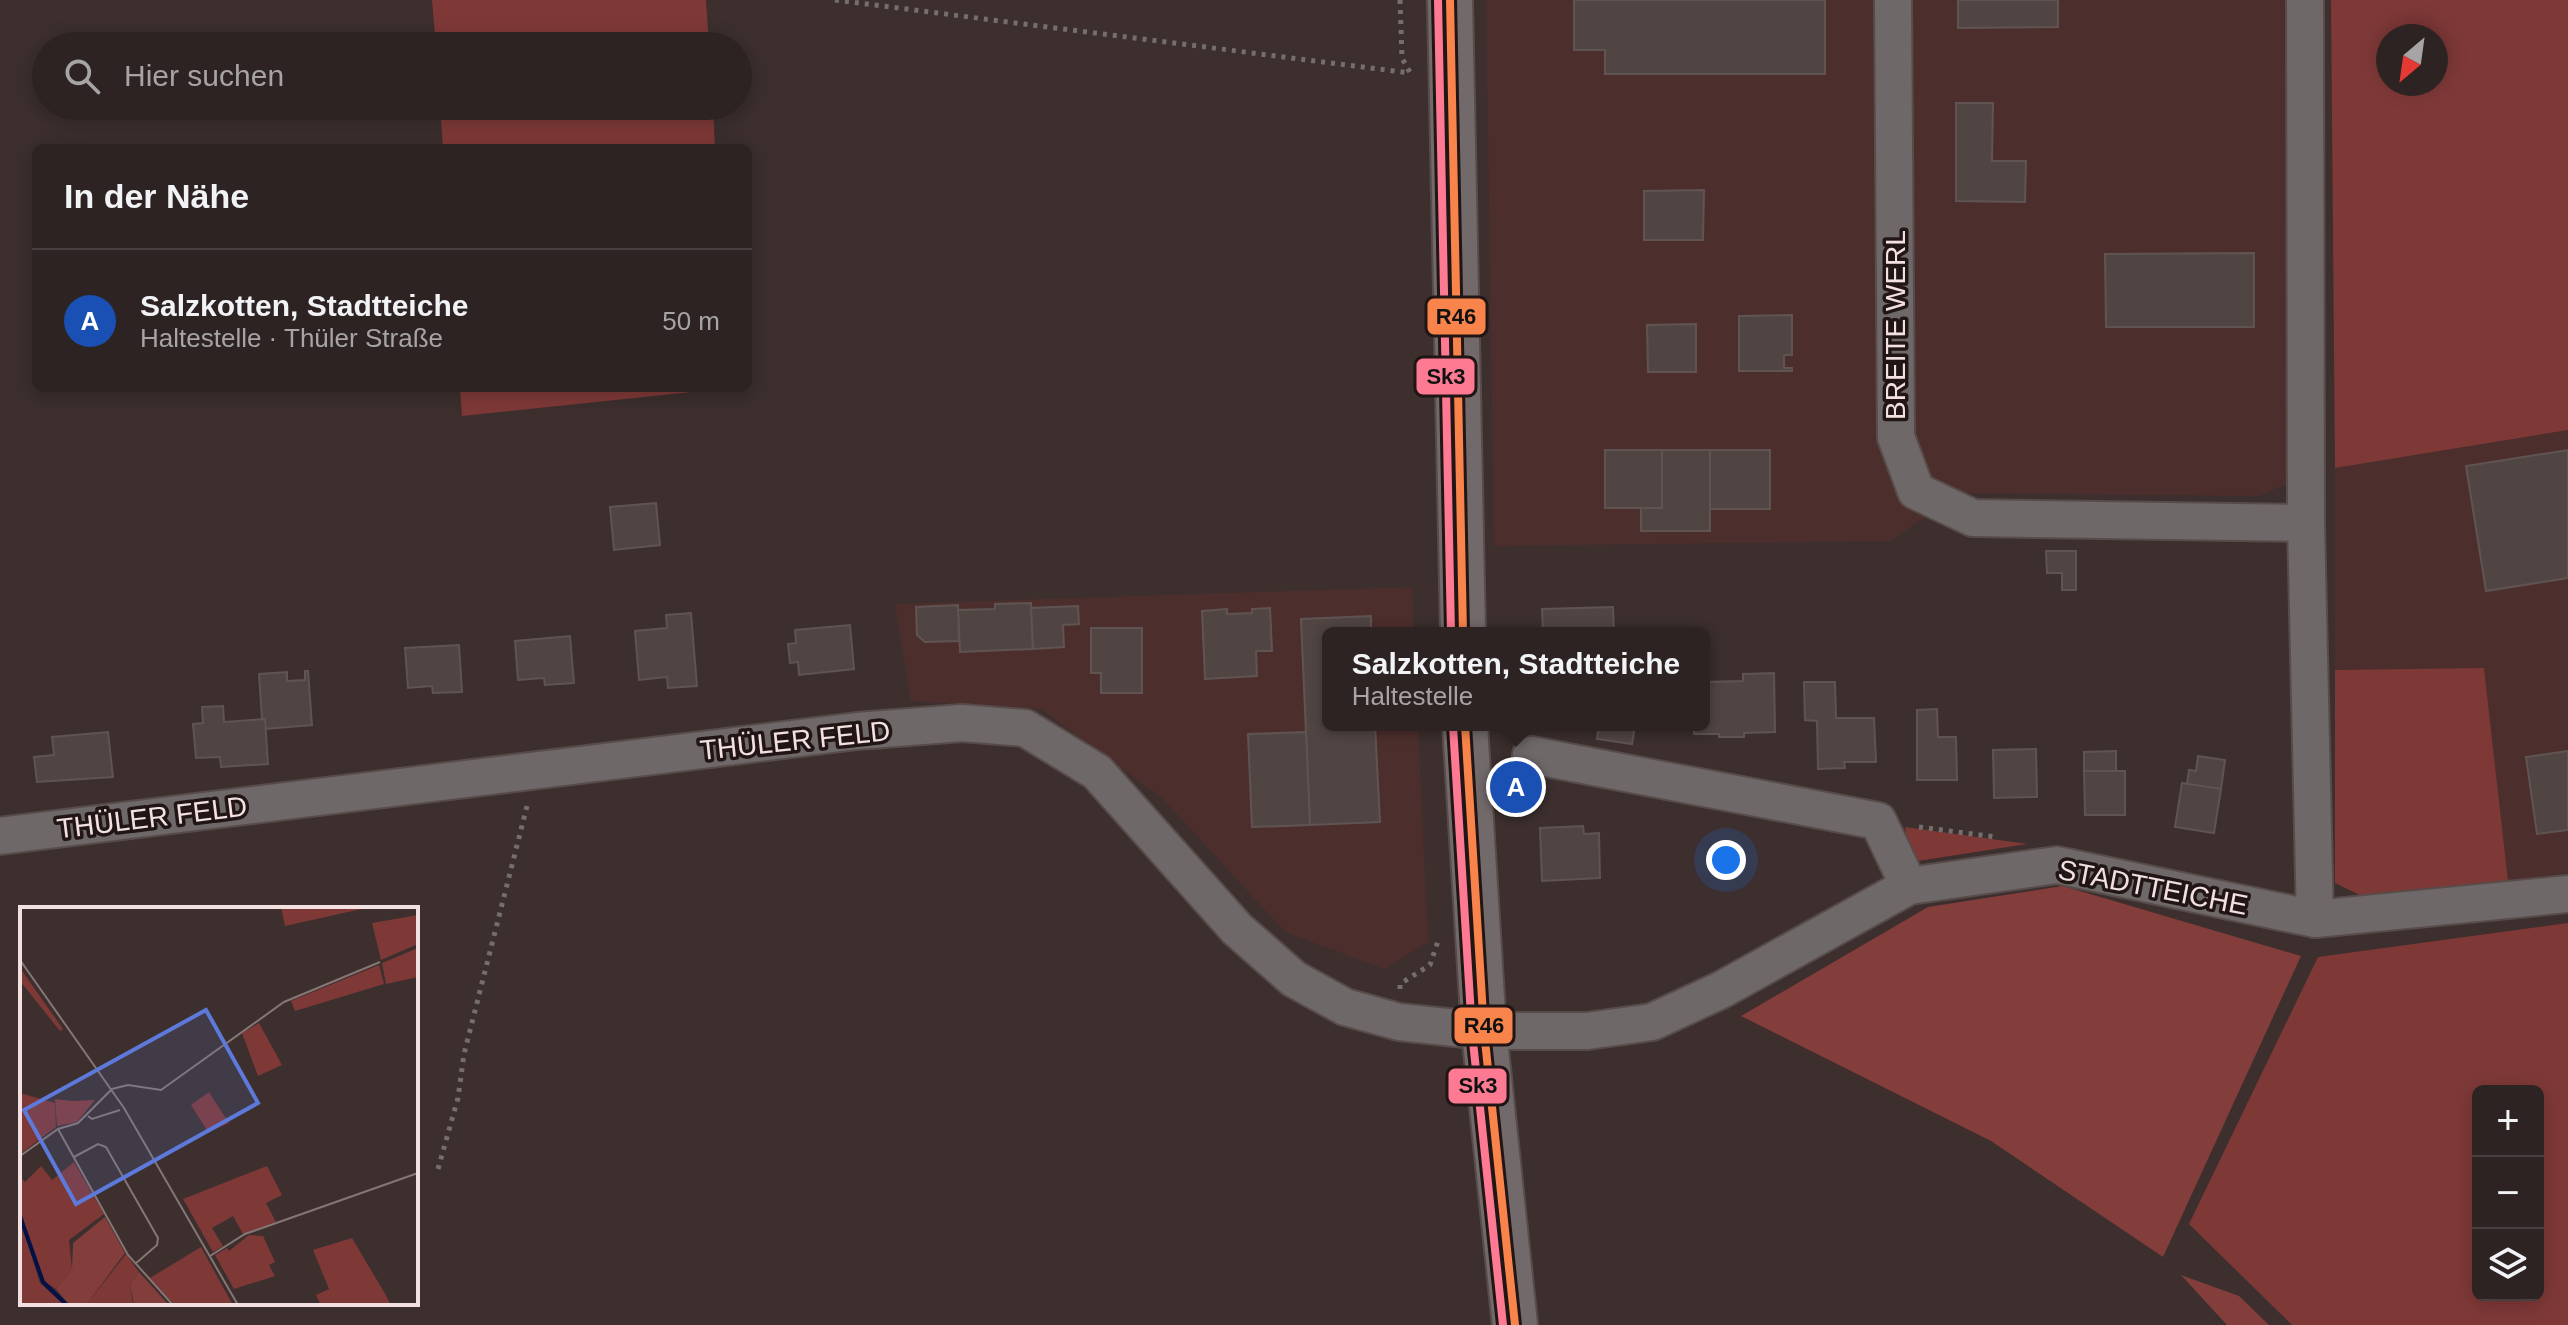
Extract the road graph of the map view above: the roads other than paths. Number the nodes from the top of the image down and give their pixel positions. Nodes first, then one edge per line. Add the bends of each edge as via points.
1 (1450, 0) edge
2 (1893, 0) edge
3 (2305, 0) edge
4 (2306, 523) junction
5 (1463, 627) edge
6 (1465, 731) edge
7 (1531, 755) dead end
8 (0, 836) edge
9 (1909, 886) junction
10 (2568, 894) edge
11 (2315, 919) junction
12 (1484, 1031) junction
13 (1515, 1325) edge

1 - 5 main road
2 - 4 street, BREITE WERL via 1896,437 1916,491 1973,518
3 - 4 street
4 - 11 street
6 - 12 main road
7 - 9 street via 1878,821
8 - 12 street, THÜLER FELD via 857,731 962,723 1025,728 1097,772 1237,929 1294,979 1345,1007 1399,1022
9 - 11 street, STADTTEICHE via 2057,865
9 - 12 street, STADTTEICHE via 1652,1022 1587,1031
10 - 11 street, STADTTEICHE
12 - 13 main road

